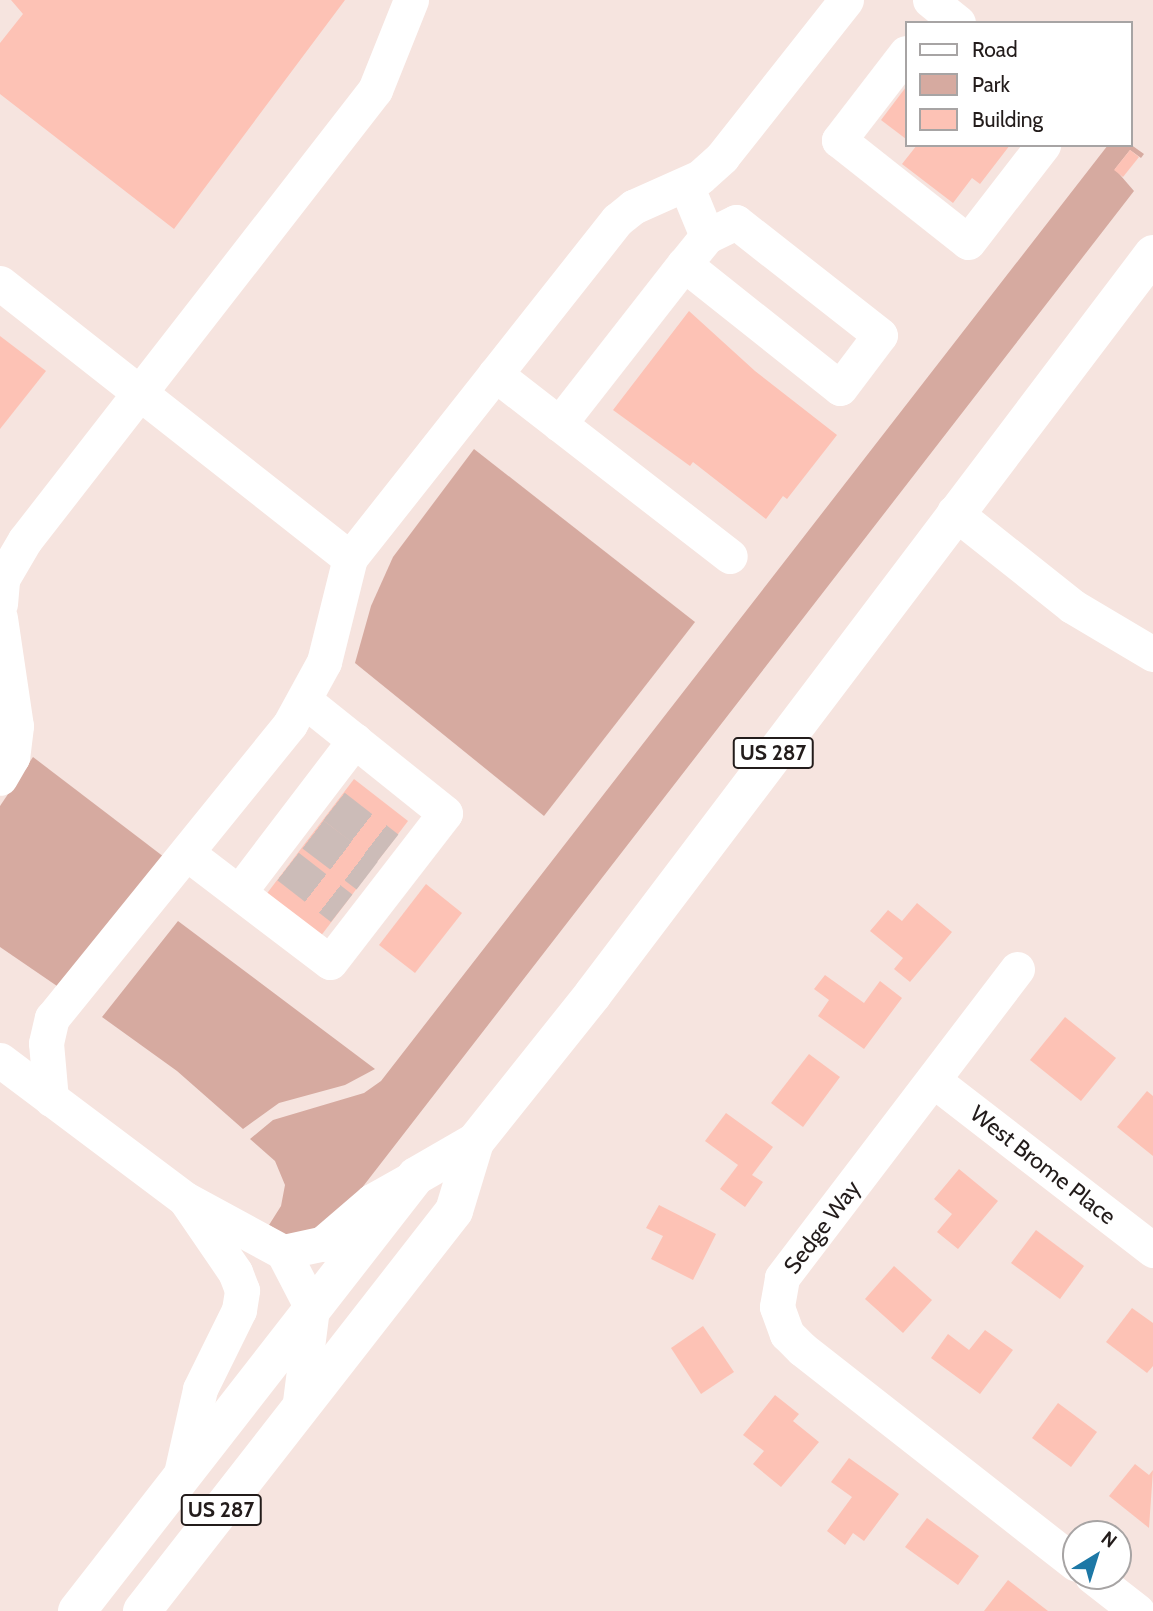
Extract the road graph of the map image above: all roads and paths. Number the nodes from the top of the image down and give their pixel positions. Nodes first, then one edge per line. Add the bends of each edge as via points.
1 (411, 0) edge
2 (846, 0) edge
3 (904, 56) edge
4 (1041, 147) edge
5 (686, 185) junction
6 (707, 236) junction
7 (1153, 254) edge
8 (684, 264) junction
9 (0, 283) edge
10 (495, 374) junction
11 (141, 393) junction
12 (559, 424) junction
13 (954, 512) junction
14 (730, 556) dead end
15 (350, 558) junction
16 (0, 604) edge
17 (0, 618) edge
18 (1153, 654) edge
19 (304, 700) junction
20 (355, 740) junction
21 (0, 778) edge
22 (188, 853) junction
23 (239, 892) junction
24 (1017, 969) dead end
25 (0, 1060) edge
26 (933, 1080) junction
27 (51, 1099) junction
28 (475, 1142) junction
29 (416, 1176) junction
30 (185, 1199) junction
31 (1153, 1250) edge
32 (283, 1252) junction
33 (312, 1308) junction
34 (299, 1410) junction
35 (180, 1478) junction
36 (1062, 1552) edge
37 (1110, 1590) edge
38 (77, 1611) edge
39 (142, 1611) edge
40 (1137, 1611) edge

1 - 11 street via 375,90
2 - 5 street via 722,158
3 - 4 street via 839,140 888,169 957,223 968,242
5 - 6 street
5 - 10 street via 625,212
6 - 8 street
6 - 8 street via 736,222 880,335 840,388
7 - 13 main road, US 287
8 - 12 street
9 - 11 street
10 - 12 street
10 - 15 street
11 - 15 street
11 - 16 street via 25,540 2,579
12 - 14 street
13 - 18 street via 1072,607
13 - 28 main road, US 287 via 593,994
15 - 19 street via 324,662
17 - 21 street via 16,726 12,757
19 - 20 street
19 - 22 street
20 - 23 street via 325,799 280,859
20 - 23 street via 445,813 397,855 351,915 330,962
22 - 23 street
22 - 27 street via 52,1018 46,1043
24 - 26 street, Sedge Way
25 - 27 street
26 - 31 street, West Brome Place
26 - 36 street, Sedge Way via 782,1278 777,1307 787,1334 802,1349
27 - 30 street
28 - 29 main road, US 287
28 - 34 main road, US 287 via 454,1211
29 - 32 street via 372,1201 322,1244
29 - 33 main road, US 287
30 - 32 street
30 - 35 street via 235,1272 242,1290 239,1310 200,1389
32 - 33 street
33 - 34 street
33 - 35 main road, US 287
34 - 39 main road, US 287
35 - 38 main road, US 287
37 - 40 street

